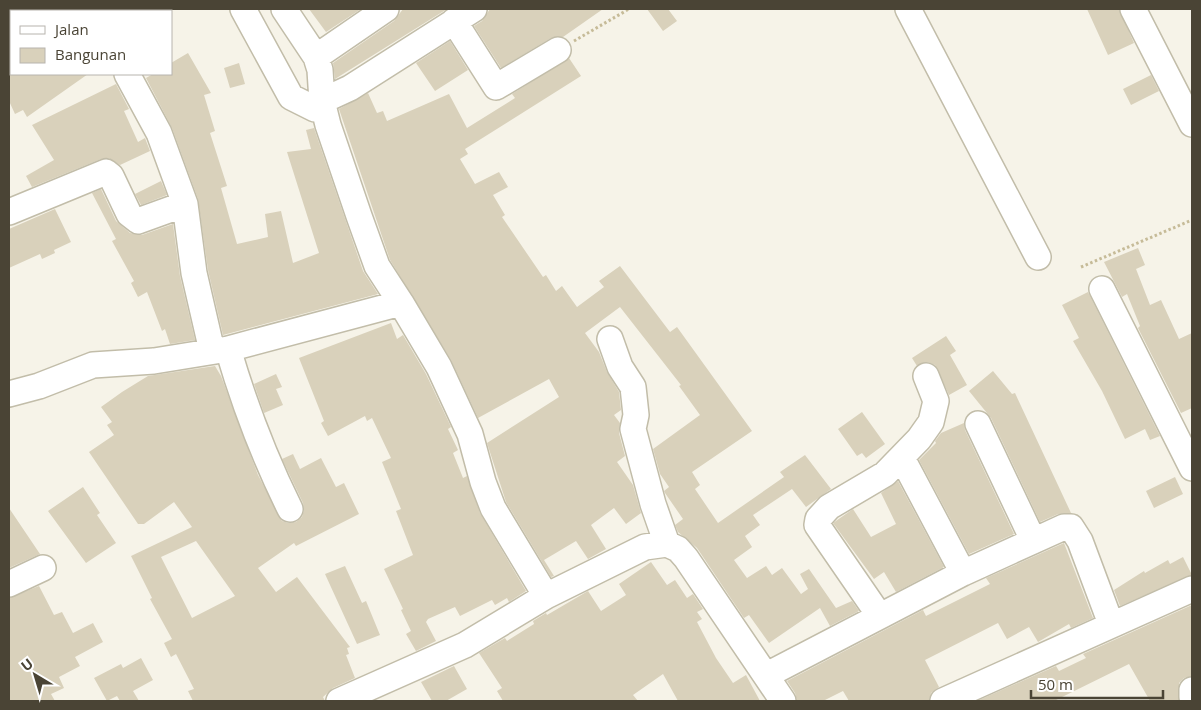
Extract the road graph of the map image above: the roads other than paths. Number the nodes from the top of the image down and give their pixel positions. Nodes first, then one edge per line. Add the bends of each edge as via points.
1 (284, 9) edge
2 (386, 9) edge
3 (908, 9) edge
4 (1133, 9) edge
5 (251, 12) edge
6 (464, 15) edge
7 (558, 50) road end
8 (316, 56) junction
9 (128, 75) edge
10 (310, 104) junction
11 (1192, 124) edge
12 (185, 204) junction
13 (9, 212) edge
14 (1038, 257) dead end
15 (1102, 289) dead end
16 (401, 303) junction
17 (610, 339) dead end
18 (220, 350) junction
19 (926, 376) dead end
20 (10, 386) edge
21 (978, 424) dead end
22 (902, 458) junction
23 (1192, 468) edge
24 (290, 509) dead end
25 (1034, 540) junction
26 (667, 544) junction
27 (43, 568) dead end
28 (963, 573) junction
29 (9, 584) edge
30 (1192, 589) edge
31 (546, 596) junction
32 (879, 615) junction
33 (1111, 624) junction
34 (767, 675) junction
35 (1192, 690) edge
36 (1192, 697) edge
37 (339, 701) edge
38 (783, 701) edge
39 (943, 701) edge

1 - 8 street
2 - 8 street
3 - 14 street
4 - 11 street
5 - 10 street via 291,97
6 - 7 street via 496,87
6 - 10 street via 350,88
8 - 10 street via 320,70
9 - 12 street via 159,133
10 - 16 street via 331,134 377,266
12 - 13 street via 138,221 129,214 106,172
12 - 18 street via 194,274
15 - 23 street
16 - 18 street
16 - 31 street via 439,367 470,434 493,508
17 - 26 street via 620,367 633,387 636,414 632,429
18 - 20 street via 154,361 93,364
18 - 24 street
19 - 22 street via 936,401 935,412 919,439
21 - 25 street
22 - 28 street
22 - 32 street via 885,474 829,507 817,525
25 - 28 street
25 - 33 street via 1064,527 1071,527 1077,533
26 - 31 street via 646,547
26 - 34 street via 686,558
27 - 29 street
28 - 32 street
30 - 33 street
31 - 37 street via 465,645
32 - 34 street
33 - 39 street
34 - 38 street
35 - 36 street

